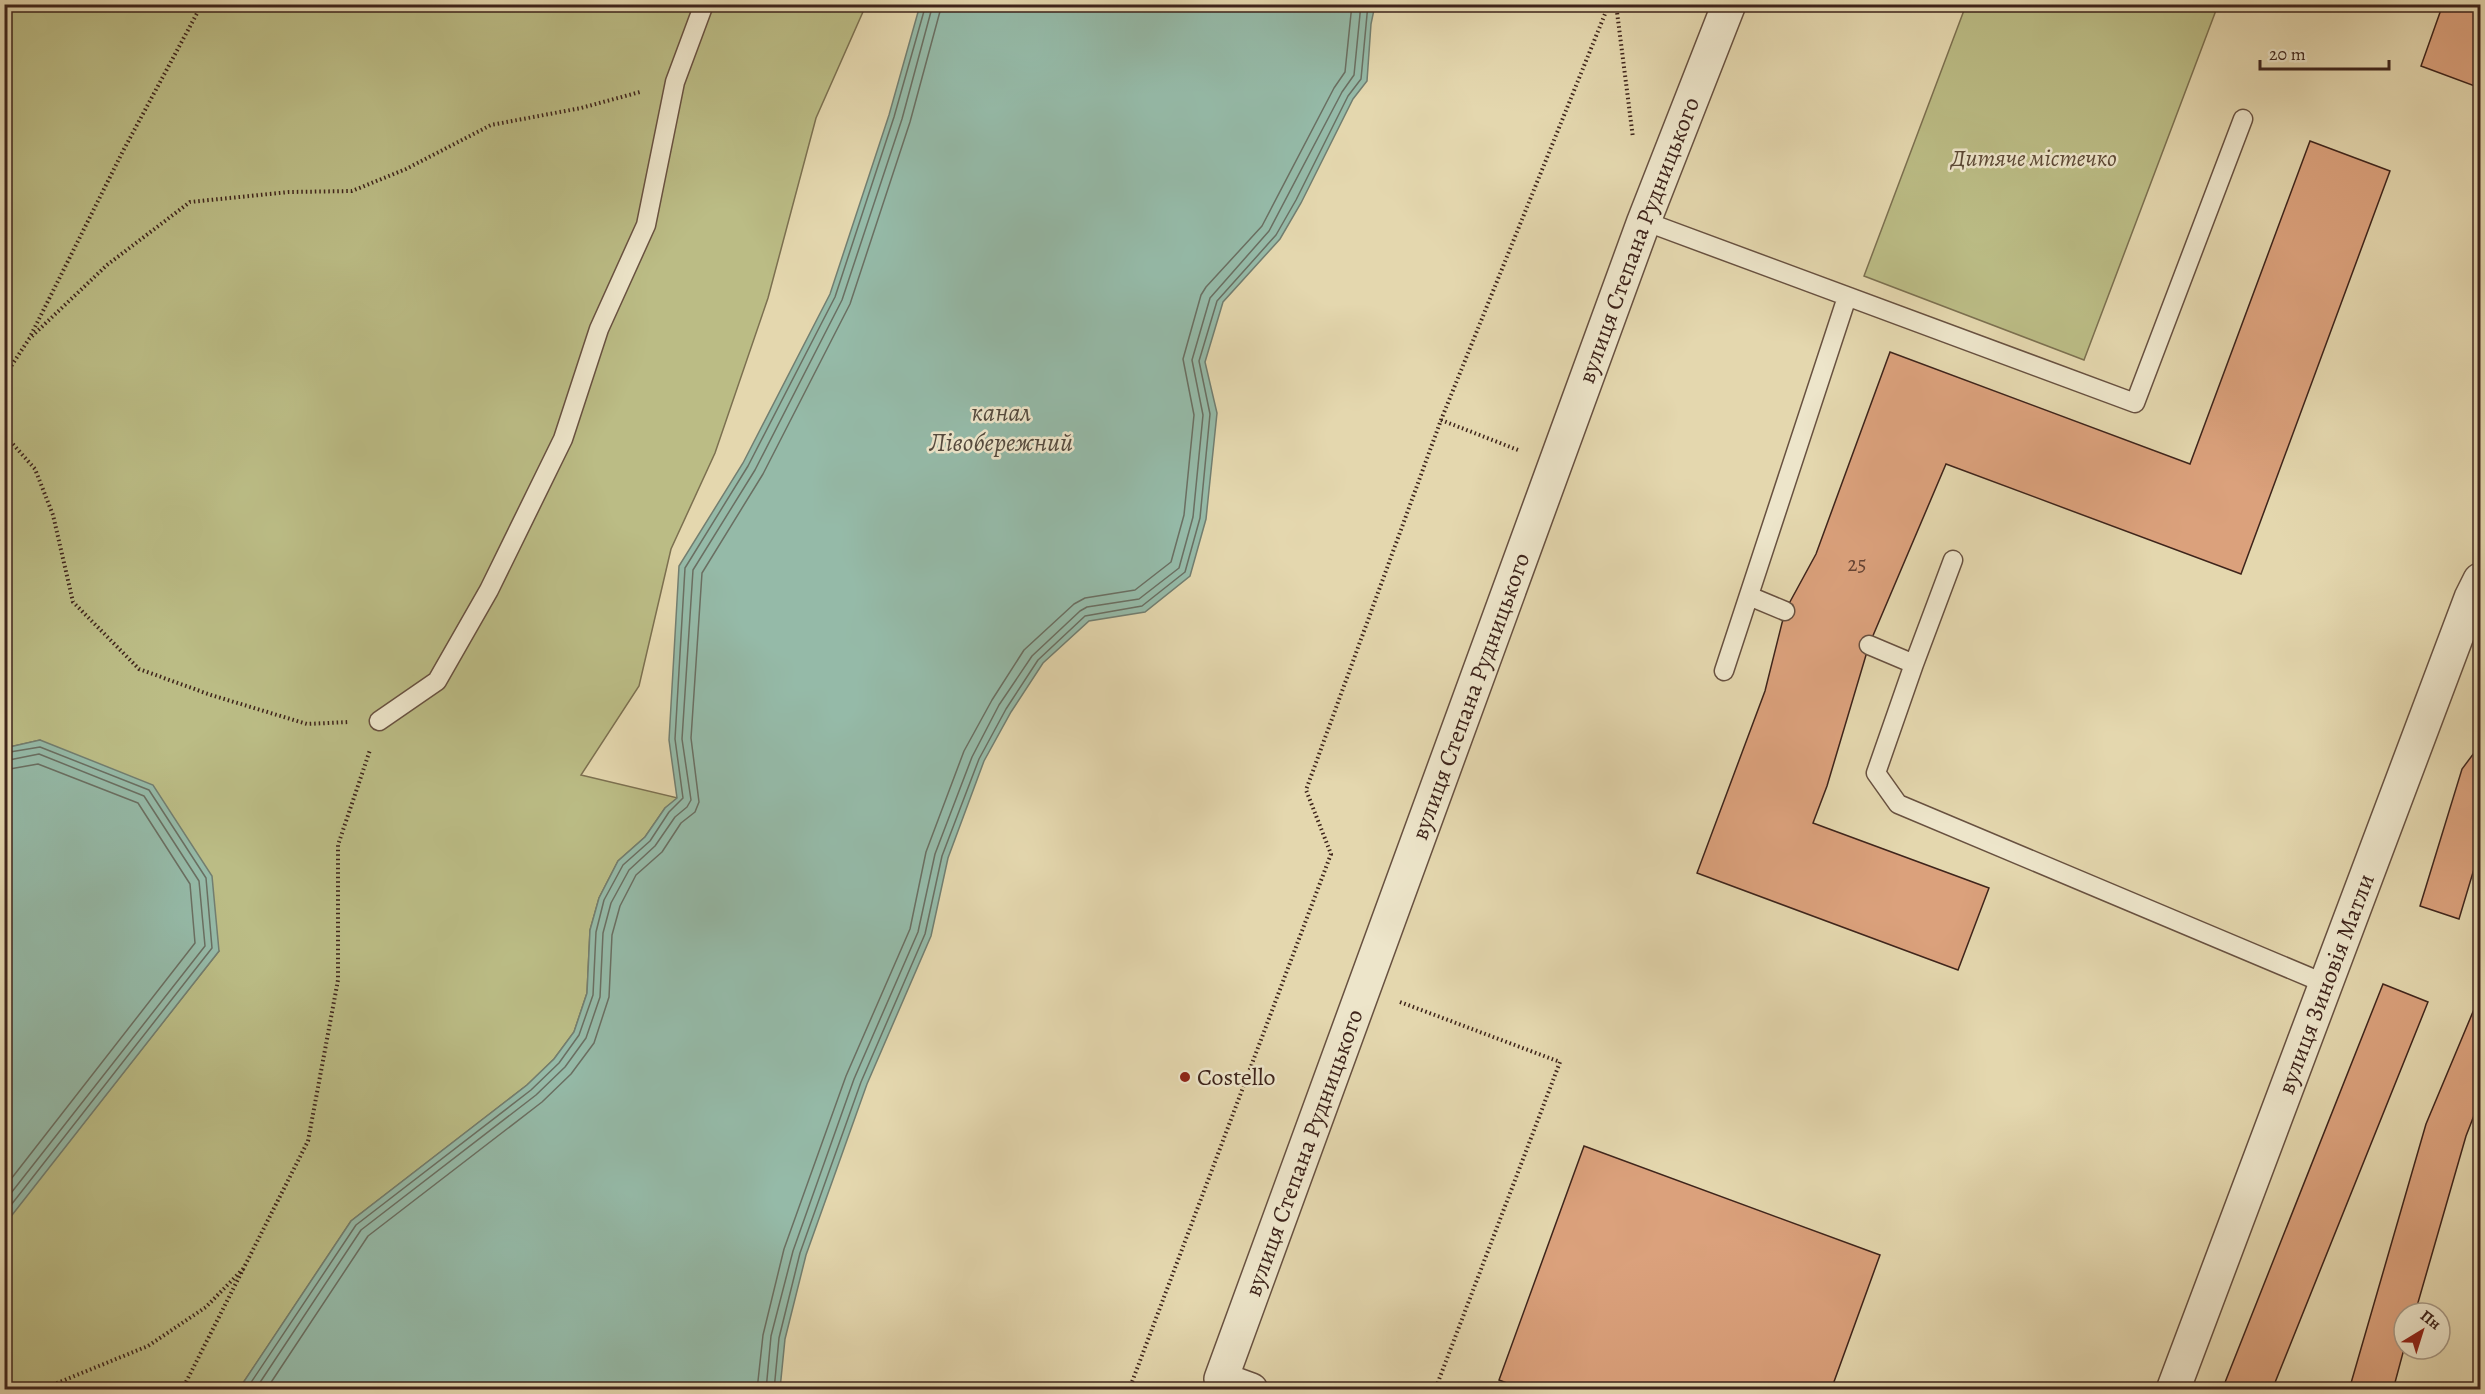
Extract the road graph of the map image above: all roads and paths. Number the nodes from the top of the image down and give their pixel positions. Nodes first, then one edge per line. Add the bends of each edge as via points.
1 (202, 4) edge
2 (704, 4) edge
3 (1609, 4) edge
4 (1616, 4) edge
5 (1729, 4) edge
6 (675, 82) junction
7 (2243, 120) dead end
8 (1634, 141) dead end
9 (1644, 221) junction
10 (1847, 297) junction
11 (29, 339) junction
12 (5, 376) edge
13 (4, 386) edge
14 (1441, 420) junction
15 (4, 434) edge
16 (1555, 465) junction
17 (1953, 560) dead end
18 (2481, 580) edge
19 (1749, 596) junction
20 (1785, 611) dead end
21 (1869, 645) dead end
22 (1914, 664) junction
23 (1724, 671) dead end
24 (380, 721) junction
25 (2326, 984) junction
26 (1364, 988) junction
27 (246, 1265) junction
28 (1219, 1384) edge
29 (40, 1389) edge
30 (182, 1389) edge
31 (1129, 1389) edge
32 (1251, 1389) edge
33 (1435, 1389) edge
34 (2173, 1389) edge

1 - 11 path
2 - 6 lane
3 - 14 path
4 - 8 path
5 - 9 street, вулиця Степана Рудницького
6 - 11 path via 581,108 491,125 406,169 352,191 289,192 190,202 107,265
6 - 24 lane via 645,225 599,329 563,439 489,590 436,681
7 - 10 lane via 2135,403
9 - 10 lane
9 - 16 street, вулиця Степана Рудницького
10 - 19 lane
11 - 12 path
12 - 13 path
14 - 16 path
14 - 31 path via 1306,790 1331,854
15 - 24 path via 35,469 53,516 73,602 139,669 307,724
16 - 26 street, вулиця Степана Рудницького
17 - 22 lane
18 - 25 street, вулиця Зиновія Матли
19 - 20 lane
19 - 23 lane
21 - 22 lane
22 - 25 lane via 1876,773 1898,804
24 - 27 path via 338,845 338,980 308,1141
25 - 34 street, вулиця Зиновія Матли
26 - 28 street, вулиця Степана Рудницького
26 - 33 path via 1560,1062
27 - 29 path via 206,1307 148,1346
27 - 30 path
28 - 32 street

